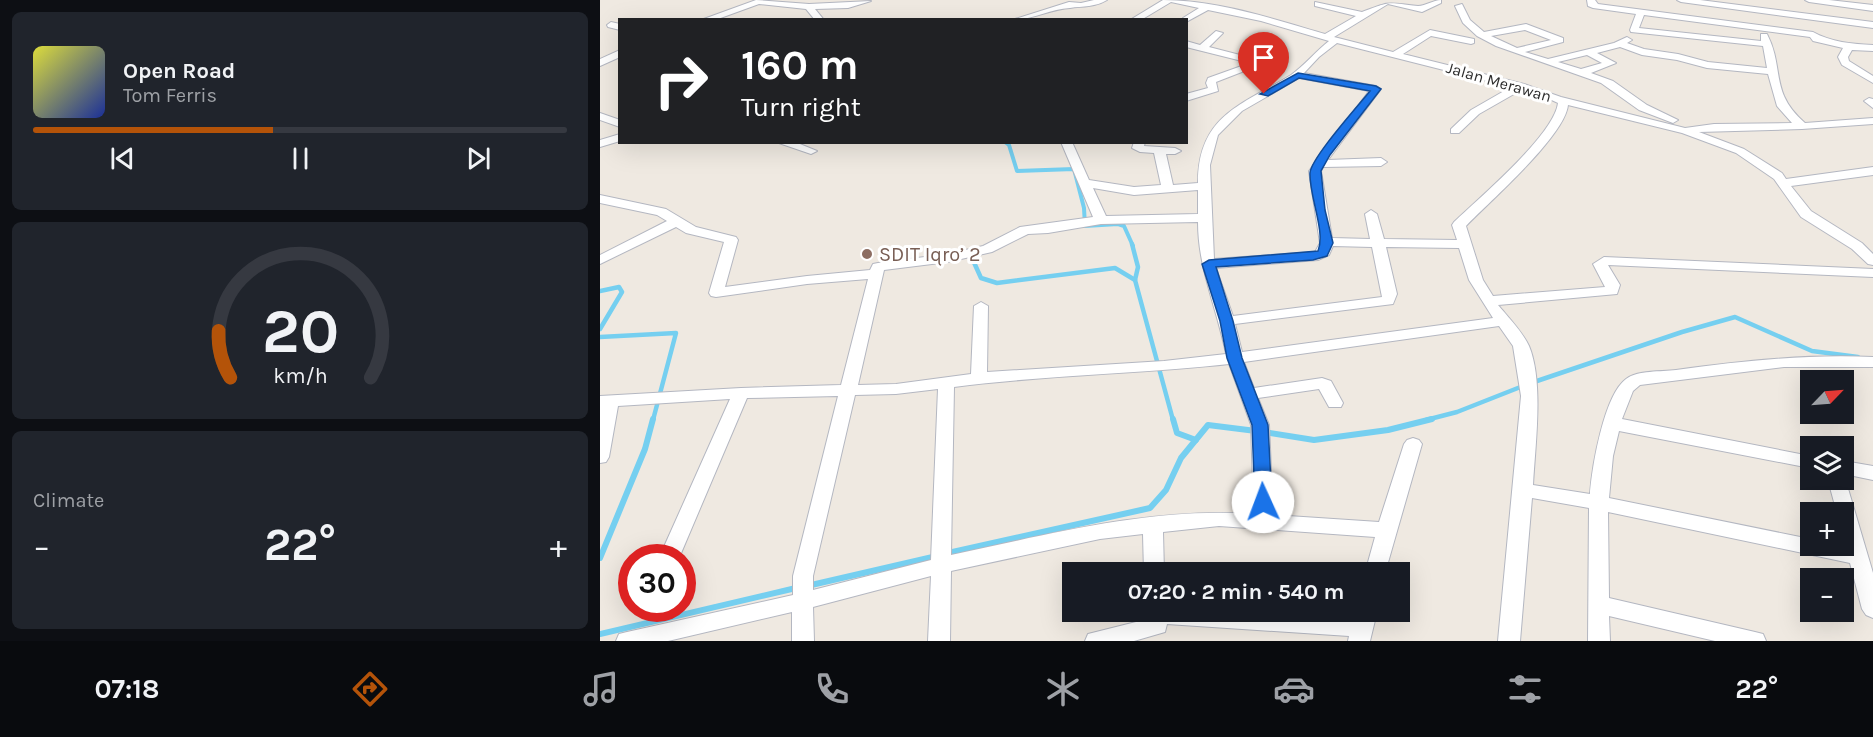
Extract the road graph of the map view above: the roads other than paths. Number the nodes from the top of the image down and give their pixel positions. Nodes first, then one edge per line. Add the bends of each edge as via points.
1 (1103, 0) edge
2 (1170, 0) edge
3 (1373, 0) edge
4 (1591, 0) edge
5 (1681, 0) edge
6 (1809, 0) edge
7 (762, 1) edge
8 (867, 1) edge
9 (1387, 1) edge
10 (1438, 1) edge
11 (1069, 3) edge
12 (1318, 4) dead end
13 (1459, 6) dead end
14 (809, 7) junction
15 (1205, 8) junction
16 (1873, 8) edge
17 (1641, 13) junction
18 (1363, 15) junction
19 (711, 18) edge
20 (818, 18) edge
21 (1022, 18) edge
22 (1138, 18) edge
23 (1188, 19) edge
24 (1873, 25) edge
25 (1761, 28) junction
26 (1635, 30) junction
27 (1219, 33) dead end
28 (1482, 36) junction
29 (1332, 38) junction
30 (1262, 40) dead end
31 (1471, 41) dead end
32 (1188, 44) edge
33 (1620, 44) junction
34 (1767, 44) junction
35 (1849, 47) junction
36 (1202, 48) junction
37 (1873, 48) edge
38 (600, 51) edge
39 (1516, 51) junction
40 (1587, 52) junction
41 (618, 53) edge
42 (618, 54) edge
43 (1394, 55) junction
44 (1242, 58) junction
45 (1550, 62) junction
46 (600, 63) edge
47 (1583, 72) junction
48 (1774, 72) junction
49 (1860, 73) junction
50 (1873, 73) edge
51 (1298, 75) junction
52 (1873, 80) edge
53 (1520, 86) junction
54 (1188, 97) edge
55 (1561, 100) junction
56 (600, 116) edge
57 (1873, 121) edge
58 (618, 123) edge
59 (1802, 126) junction
60 (1691, 130) junction
61 (1455, 131) dead end
62 (618, 138) edge
63 (600, 144) edge
64 (787, 144) edge
65 (1067, 144) edge
66 (1139, 144) edge
67 (1159, 150) junction
68 (1175, 151) dead end
69 (811, 152) dead end
70 (1381, 162) dead end
71 (1319, 164) junction
72 (1873, 171) edge
73 (1084, 183) junction
74 (1784, 183) junction
75 (1206, 186) junction
76 (1168, 189) junction
77 (600, 199) edge
78 (1371, 214) dead end
79 (1205, 218) junction
80 (1098, 220) junction
81 (678, 221) junction
82 (1327, 243) junction
83 (1378, 243) junction
84 (1463, 244) junction
85 (600, 260) edge
86 (1209, 264) junction
87 (1871, 272) edge
88 (877, 274) junction
89 (1488, 301) junction
90 (981, 306) dead end
91 (1227, 321) junction
92 (1502, 321) junction
93 (1235, 358) junction
94 (1873, 362) edge
95 (979, 377) junction
96 (946, 381) junction
97 (847, 390) junction
98 (741, 393) junction
99 (1250, 394) junction
100 (605, 402) edge
101 (1335, 403) dead end
102 (1611, 423) junction
103 (1413, 444) dead end
104 (600, 457) edge
105 (1800, 460) edge
106 (1854, 469) edge
107 (1873, 472) edge
108 (1523, 490) junction
109 (1840, 490) edge
110 (1599, 503) junction
111 (1264, 522) junction
112 (1152, 524) junction
113 (1386, 530) junction
114 (675, 544) edge
115 (1858, 557) junction
116 (1154, 562) edge
117 (1378, 562) edge
118 (942, 563) junction
119 (804, 590) junction
120 (1599, 604) junction
121 (1873, 609) edge
122 (1157, 623) edge
123 (1362, 627) edge
124 (654, 638) edge
125 (627, 641) edge
126 (803, 641) edge
127 (939, 641) edge
128 (1096, 641) edge
129 (1509, 641) edge
130 (1599, 641) edge
131 (1755, 641) edge

1 - 11 street via 1079,7
2 - 15 street, Jalan Merawan
2 - 22 street
3 - 9 street
4 - 17 street via 1592,5
5 - 24 street
6 - 16 street
7 - 14 street
7 - 19 street
8 - 14 street
9 - 10 street via 1420,9
9 - 18 street
11 - 21 street
12 - 18 street
13 - 28 street via 1462,18
14 - 20 street
15 - 23 street
15 - 29 street, Jalan Merawan
17 - 25 street
17 - 26 street
18 - 29 street
25 - 34 street
25 - 35 street via 1813,35 1815,39
26 - 33 street
26 - 34 street
27 - 36 street
28 - 39 street
28 - 39 street via 1526,27 1560,40
29 - 43 street, Jalan Merawan
29 - 51 street
30 - 44 street
31 - 43 street via 1430,33
32 - 36 street
33 - 40 street
33 - 48 street via 1707,65
34 - 48 street
35 - 37 street
35 - 49 street via 1843,60
36 - 44 street
38 - 41 street
39 - 45 street
40 - 45 street
40 - 47 street via 1611,63
42 - 46 street
43 - 53 street, Jalan Merawan
44 - 54 street via 1259,64 1212,80 1214,89
45 - 47 street
47 - 60 street via 1609,83 1649,111
48 - 59 street via 1782,107
49 - 50 street
49 - 52 street
51 - 71 street via 1376,89
51 - 75 street via 1245,104 1216,131 1204,165
53 - 55 street, Jalan Merawan
53 - 61 street via 1475,112
55 - 60 street
55 - 84 street, Jalan Merawan via 1562,112 1543,141 1460,222
56 - 58 street
57 - 59 street
59 - 60 street
60 - 74 street via 1751,157
62 - 63 street
64 - 69 street
65 - 73 street
66 - 67 street via 1140,149
67 - 68 street
67 - 76 street
70 - 71 street
71 - 82 street via 1316,184
72 - 74 street
73 - 76 street via 1128,190
73 - 80 street
74 - 87 street via 1803,211 1857,246
75 - 76 street
75 - 79 street
77 - 81 street via 661,212
78 - 83 street
79 - 80 street
79 - 86 street
80 - 88 street via 1025,230 987,249 878,267
81 - 85 street
81 - 88 street via 691,230 732,242 716,293
82 - 83 street
82 - 86 street via 1318,256
83 - 84 street
83 - 91 street via 1390,294 1388,301
84 - 89 street, Jalan Merawan
86 - 91 street
87 - 89 street via 1604,261 1600,264 1613,285 1612,291
88 - 97 street
89 - 92 street, Jalan Merawan
90 - 95 street
91 - 93 street
92 - 93 street
92 - 108 street, Jalan Merawan via 1521,345 1527,377
93 - 95 street
93 - 99 street
94 - 102 street via 1802,360 1638,380 1628,386
95 - 96 street
96 - 97 street
96 - 118 street
97 - 98 street
97 - 119 street
98 - 100 street
98 - 114 street
99 - 101 street via 1322,383
99 - 111 street via 1261,434
100 - 104 street
102 - 105 street
102 - 110 street
103 - 113 street
106 - 107 street
108 - 110 street
108 - 129 street, Jalan Merawan
109 - 115 street
110 - 115 street
110 - 120 street
111 - 112 street via 1219,519
111 - 113 street
112 - 116 street
112 - 118 street
113 - 117 street
115 - 121 street
118 - 119 street
118 - 127 street
119 - 124 street
119 - 126 street
120 - 130 street
120 - 131 street
122 - 123 street
122 - 128 street
124 - 125 street

